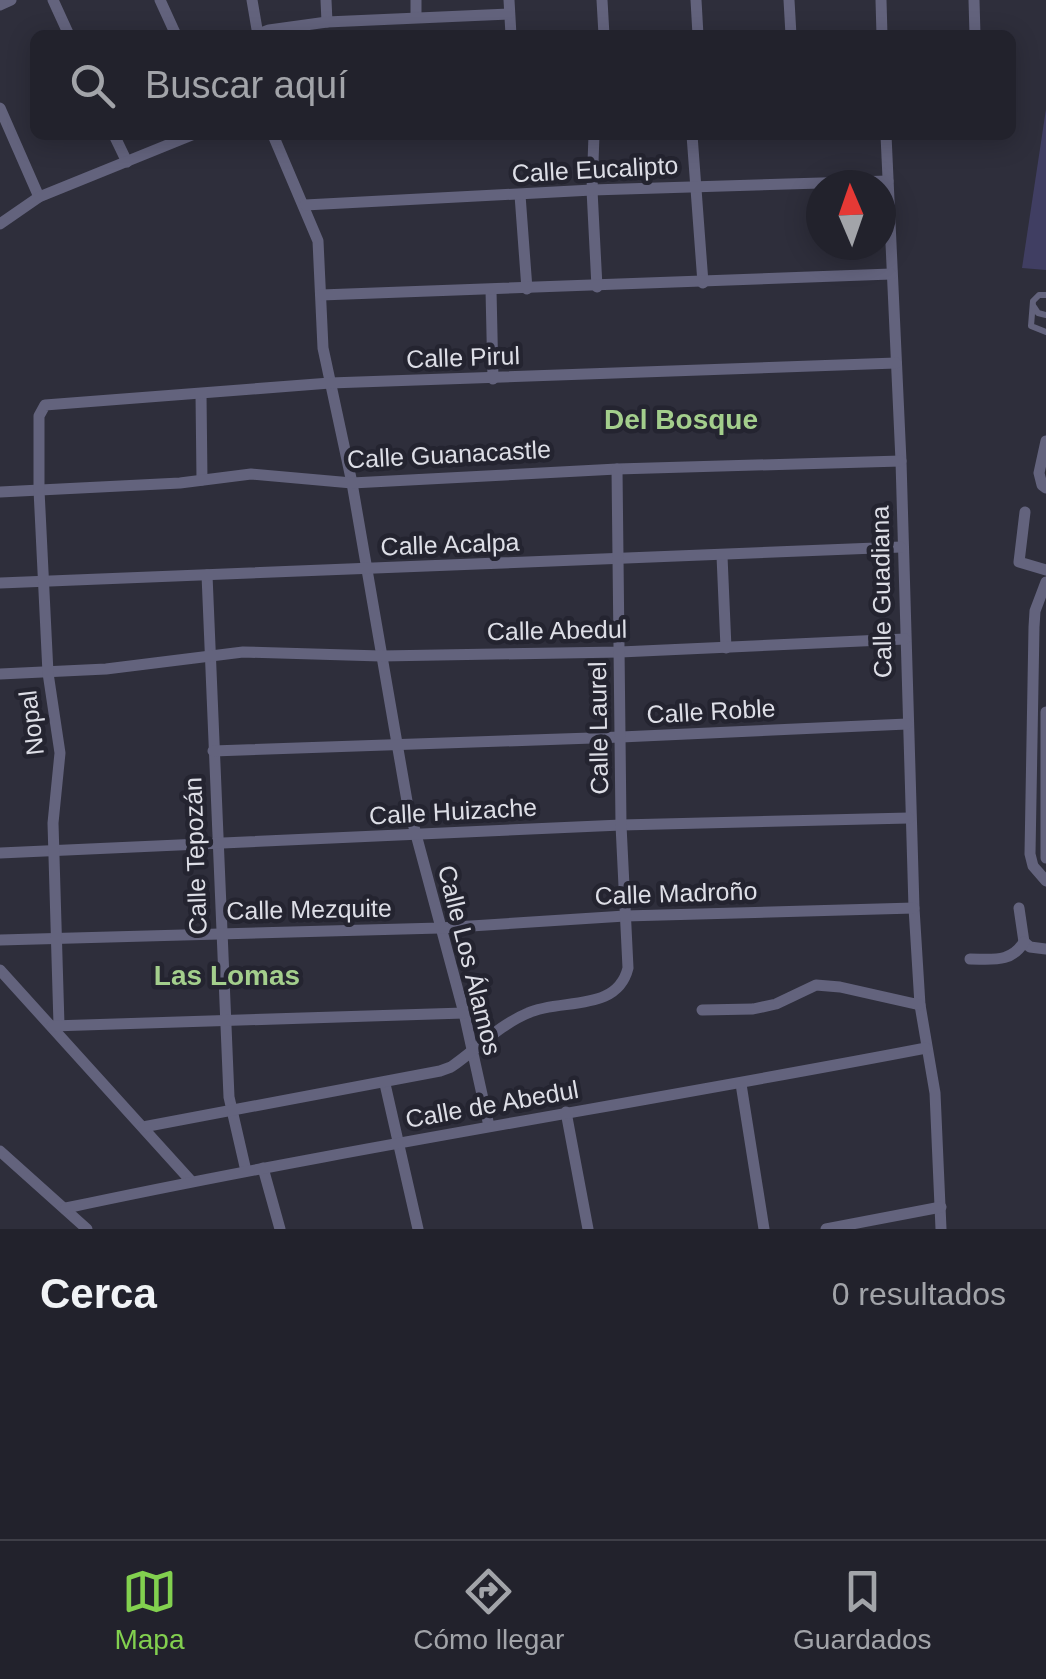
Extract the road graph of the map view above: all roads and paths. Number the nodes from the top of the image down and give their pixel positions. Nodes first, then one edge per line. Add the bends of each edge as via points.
1 (10, 0) edge
2 (53, 0) edge
3 (160, 0) edge
4 (252, 0) edge
5 (326, 0) edge
6 (416, 0) edge
7 (602, 0) edge
8 (696, 0) edge
9 (790, 0) edge
10 (881, 0) edge
11 (974, 0) edge
12 (0, 5) edge
13 (509, 7) edge
14 (416, 16) junction
15 (327, 22) junction
16 (67, 30) edge
17 (174, 30) edge
18 (257, 30) edge
19 (285, 30) edge
20 (604, 30) edge
21 (698, 30) edge
22 (791, 30) edge
23 (882, 30) edge
24 (975, 30) edge
25 (0, 108) edge
26 (116, 140) edge
27 (180, 140) edge
28 (275, 140) edge
29 (594, 140) edge
30 (693, 140) edge
31 (886, 140) edge
32 (127, 162) junction
33 (887, 170) edge
34 (806, 184) edge
35 (698, 187) junction
36 (592, 190) junction
37 (520, 196) junction
38 (39, 197) junction
39 (305, 205) junction
40 (0, 224) edge
41 (891, 260) edge
42 (892, 274) junction
43 (702, 283) junction
44 (598, 287) junction
45 (527, 289) junction
46 (490, 290) junction
47 (321, 295) junction
48 (1046, 295) edge
49 (1034, 306) junction
50 (1046, 315) edge
51 (1046, 332) edge
52 (896, 363) junction
53 (492, 379) junction
54 (330, 383) junction
55 (201, 394) junction
56 (39, 416) joint
57 (1046, 441) edge
58 (900, 461) junction
59 (617, 469) junction
60 (202, 480) junction
61 (352, 483) junction
62 (1046, 488) edge
63 (39, 490) junction
64 (0, 492) edge
65 (1024, 512) dead end
66 (901, 547) junction
67 (722, 556) junction
68 (618, 560) junction
69 (368, 570) junction
70 (1046, 570) edge
71 (207, 575) junction
72 (42, 580) junction
73 (1046, 582) edge
74 (0, 583) edge
75 (904, 640) junction
76 (726, 648) junction
77 (620, 652) junction
78 (381, 656) junction
79 (210, 657) junction
80 (48, 672) junction
81 (0, 674) edge
82 (1039, 681) edge
83 (1046, 712) edge
84 (907, 724) junction
85 (621, 738) junction
86 (398, 744) junction
87 (214, 751) junction
88 (1040, 800) edge
89 (909, 818) junction
90 (621, 825) junction
91 (414, 836) junction
92 (219, 845) junction
93 (54, 850) junction
94 (0, 852) edge
95 (1046, 858) edge
96 (1042, 877) edge
97 (914, 908) junction
98 (1020, 908) dead end
99 (625, 916) junction
100 (440, 928) junction
101 (221, 933) junction
102 (56, 938) junction
103 (0, 940) edge
104 (1024, 942) junction
105 (1046, 949) edge
106 (970, 958) dead end
107 (0, 970) edge
108 (920, 1005) junction
109 (702, 1010) dead end
110 (464, 1013) junction
111 (224, 1020) junction
112 (56, 1025) junction
113 (926, 1048) junction
114 (471, 1052) junction
115 (385, 1084) junction
116 (742, 1084) junction
117 (232, 1112) junction
118 (566, 1112) junction
119 (488, 1126) junction
120 (143, 1127) junction
121 (400, 1144) junction
122 (0, 1151) edge
123 (262, 1168) junction
124 (246, 1171) junction
125 (191, 1181) junction
126 (941, 1207) junction
127 (66, 1208) junction
128 (87, 1229) edge
129 (280, 1229) edge
130 (418, 1229) edge
131 (588, 1229) edge
132 (764, 1229) edge
133 (826, 1229) edge
134 (942, 1229) edge

1 - 12 street
2 - 16 street
3 - 17 street
4 - 18 street
5 - 15 street
6 - 14 street
7 - 20 street
8 - 21 street
9 - 22 street
10 - 23 street
11 - 24 street
13 - 14 street
14 - 15 street
15 - 19 street
25 - 38 street
26 - 32 street
27 - 32 street
28 - 39 street, Calle Los Álamos
29 - 36 street
30 - 35 street
31 - 33 street, Calle Guadiana
32 - 38 street
34 - 35 street, Calle Eucalipto
35 - 36 street, Calle Eucalipto
35 - 43 street
36 - 37 street, Calle Eucalipto
36 - 44 street
37 - 39 street, Calle Eucalipto
37 - 45 street
38 - 40 street
39 - 47 street, Calle Los Álamos via 318,240
41 - 42 street, Calle Guadiana
42 - 43 street
42 - 52 street, Calle Guadiana
43 - 44 street
44 - 45 street
45 - 46 street
46 - 47 street
46 - 53 street
47 - 54 street, Calle Los Álamos
48 - 49 lane
49 - 50 lane
49 - 51 lane via 1031,326
52 - 53 street, Calle Pirul
52 - 58 street, Calle Guadiana
53 - 54 street, Calle Pirul
54 - 55 street, Calle Pirul
54 - 61 street, Calle Los Álamos
55 - 56 street, Calle Pirul via 53,403
55 - 60 street
56 - 63 street, Nopal
57 - 62 street via 1040,473
58 - 59 street, Calle Guanacastle
58 - 66 street, Calle Guadiana
59 - 61 street, Calle Guanacastle
59 - 68 street, Calle Laurel
60 - 61 street, Calle Guanacastle via 274,474
60 - 63 street, Calle Guanacastle
61 - 69 street, Calle Los Álamos
63 - 64 street, Calle Guanacastle
63 - 72 street, Nopal
65 - 70 street via 1018,562
66 - 67 street, Calle Acalpa
66 - 75 street, Calle Guadiana
67 - 68 street, Calle Acalpa
67 - 76 street
68 - 69 street, Calle Acalpa
68 - 77 street, Calle Laurel
69 - 71 street, Calle Acalpa
69 - 78 street, Calle Los Álamos
71 - 72 street, Calle Acalpa
71 - 79 street, Calle Tepozán
72 - 74 street, Calle Acalpa
72 - 80 street, Nopal
73 - 82 street via 1035,611
75 - 76 street, Calle Abedul
75 - 84 street, Calle Guadiana
76 - 77 street, Calle Abedul
77 - 78 street, Calle Abedul
77 - 85 street, Calle Laurel
78 - 79 street, Calle Abedul
78 - 86 street, Calle Los Álamos
79 - 80 street, Calle Abedul
79 - 87 street, Calle Tepozán
80 - 81 street, Calle Abedul
80 - 93 street, Nopal via 60,753
82 - 88 street
83 - 88 street
84 - 85 street, Calle Roble
84 - 89 street, Calle Guadiana
85 - 86 street, Calle Roble
85 - 90 street, Calle Laurel
86 - 87 street, Calle Roble
86 - 91 street, Calle Los Álamos
87 - 92 street, Calle Tepozán
88 - 95 street
88 - 96 street via 1030,854
89 - 90 street, Calle Huizache
89 - 97 street, Calle Guadiana
90 - 91 street, Calle Huizache
90 - 99 street, Calle Laurel
91 - 92 street, Calle Huizache
91 - 100 street, Calle Los Álamos
92 - 93 street, Calle Huizache
92 - 101 street, Calle Tepozán
93 - 94 street, Calle Huizache
93 - 102 street, Nopal
97 - 99 street, Calle Madroño
97 - 108 street, Calle Guadiana
98 - 104 street
99 - 100 street, Calle Madroño
99 - 114 street, Calle Laurel via 628,968 612,994 528,1012
100 - 101 street, Calle Mezquite
100 - 110 street, Calle Los Álamos
101 - 102 street, Calle Mezquite
101 - 111 street, Calle Tepozán
102 - 103 street, Calle Mezquite
102 - 112 street, Nopal
104 - 105 street
104 - 106 street via 1007,958
107 - 112 street
108 - 109 street via 816,985 765,1006
108 - 113 street, Calle Guadiana
110 - 111 street
110 - 114 street, Calle Los Álamos
111 - 112 street
111 - 117 street, Calle Tepozán
112 - 120 street
113 - 116 street, Calle de Abedul
113 - 126 street, Calle Guadiana
114 - 115 street via 451,1067
114 - 119 street, Calle Los Álamos
115 - 117 street
115 - 121 street
116 - 118 street, Calle de Abedul
116 - 132 street
117 - 120 street
117 - 124 street, Calle Tepozán
118 - 119 street, Calle de Abedul
118 - 131 street
119 - 121 street, Calle de Abedul
120 - 125 street
121 - 123 street, Calle de Abedul
121 - 130 street
122 - 127 street
123 - 124 street, Calle de Abedul
123 - 129 street
124 - 125 street, Calle de Abedul
125 - 127 street, Calle de Abedul
126 - 133 street
126 - 134 street, Calle Guadiana
127 - 128 street

